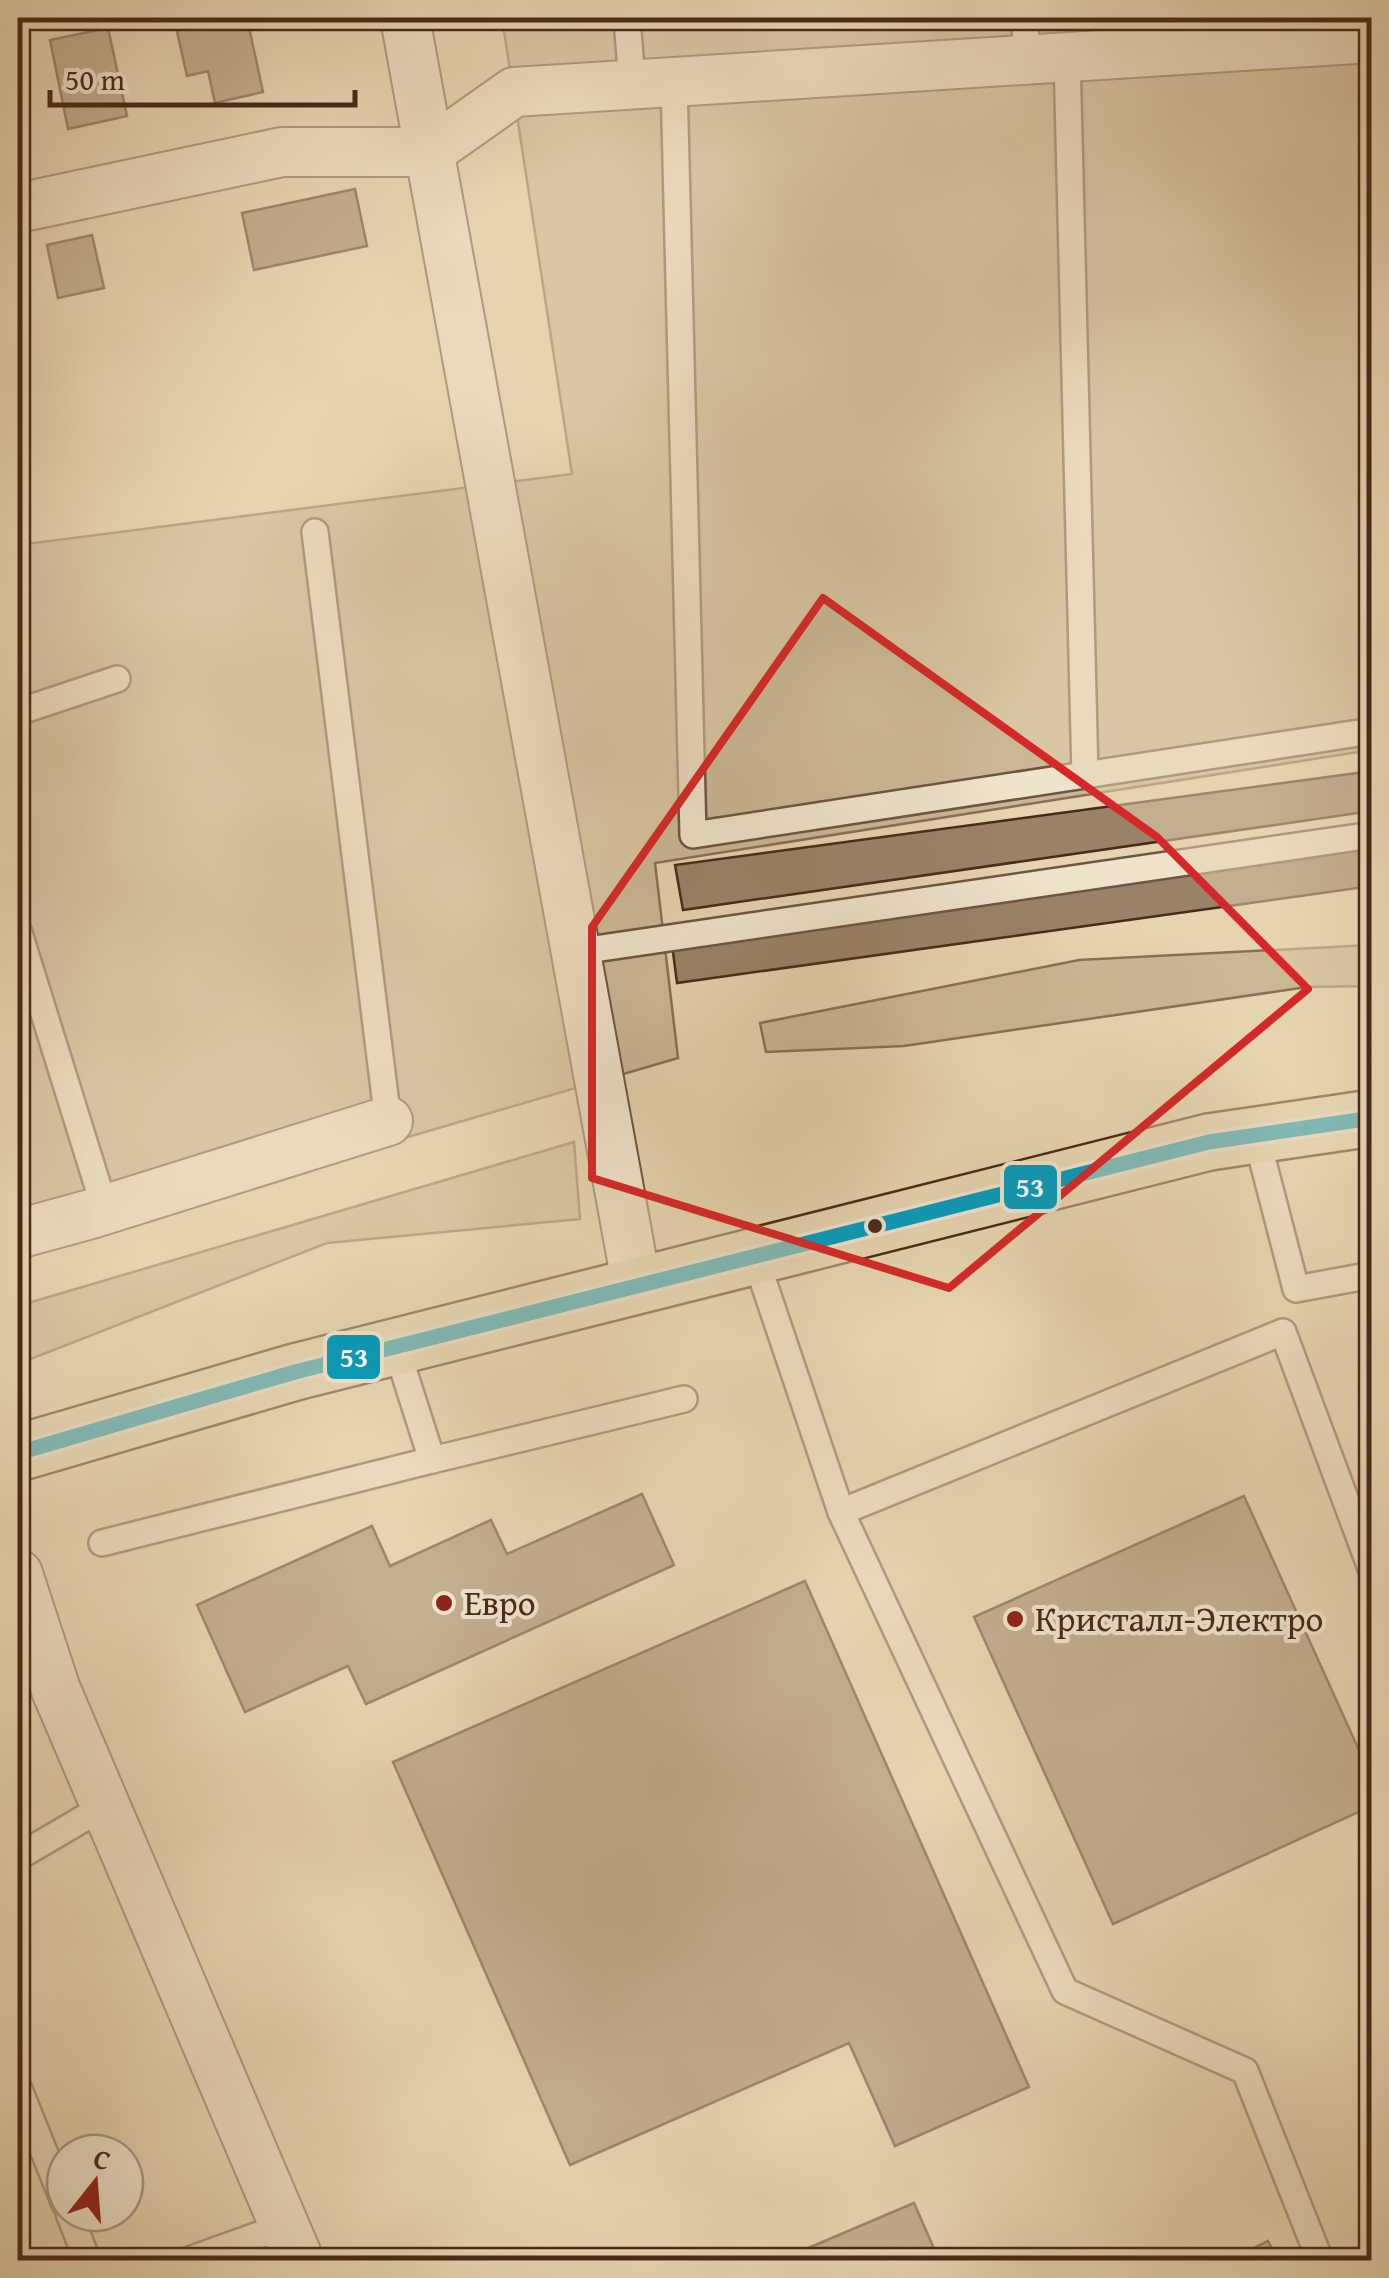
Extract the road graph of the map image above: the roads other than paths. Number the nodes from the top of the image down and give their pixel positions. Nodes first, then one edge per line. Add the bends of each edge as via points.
1 (405, 18) edge
2 (627, 18) edge
3 (1372, 38) edge
4 (1040, 45) edge
5 (653, 83) junction
6 (429, 152) junction
7 (18, 208) edge
8 (316, 532) dead end
9 (117, 679) dead end
10 (18, 712) edge
11 (1372, 731) edge
12 (1085, 775) junction
13 (1372, 836) edge
14 (18, 930) edge
15 (574, 952) junction
16 (1372, 1118) edge
17 (388, 1121) joint
18 (1256, 1135) junction
19 (105, 1209) junction
20 (18, 1234) edge
21 (755, 1257) junction
22 (1372, 1274) edge
23 (636, 1287) junction
24 (396, 1347) junction
25 (684, 1398) dead end
26 (18, 1454) edge
27 (432, 1460) junction
28 (841, 1512) junction
29 (102, 1543) dead end
30 (1372, 1571) edge
31 (18, 1574) edge
32 (105, 1806) junction
33 (18, 1857) edge
34 (18, 2087) edge
35 (45, 2154) edge
36 (78, 2233) edge
37 (292, 2243) edge
38 (92, 2259) edge
39 (189, 2260) edge
40 (1320, 2260) edge

1 - 6 street
2 - 5 lane
3 - 4 street
4 - 5 street
4 - 12 lane
5 - 6 street via 514,92
5 - 12 lane via 693,836
6 - 7 street via 282,152
6 - 15 street
8 - 17 lane
9 - 10 lane
11 - 12 lane
13 - 15 lane
14 - 19 lane
15 - 23 street
16 - 18 main road
17 - 19 street
18 - 21 main road
18 - 22 lane via 1296,1288
19 - 20 street
21 - 23 main road
21 - 28 lane
23 - 24 main road
24 - 26 main road
24 - 27 lane
25 - 27 lane
27 - 29 lane
28 - 30 lane via 1282,1332
28 - 40 lane via 1065,1991 1246,2071
31 - 32 street via 56,1690
32 - 33 lane
32 - 37 street
34 - 35 lane
36 - 38 lane
37 - 39 lane

